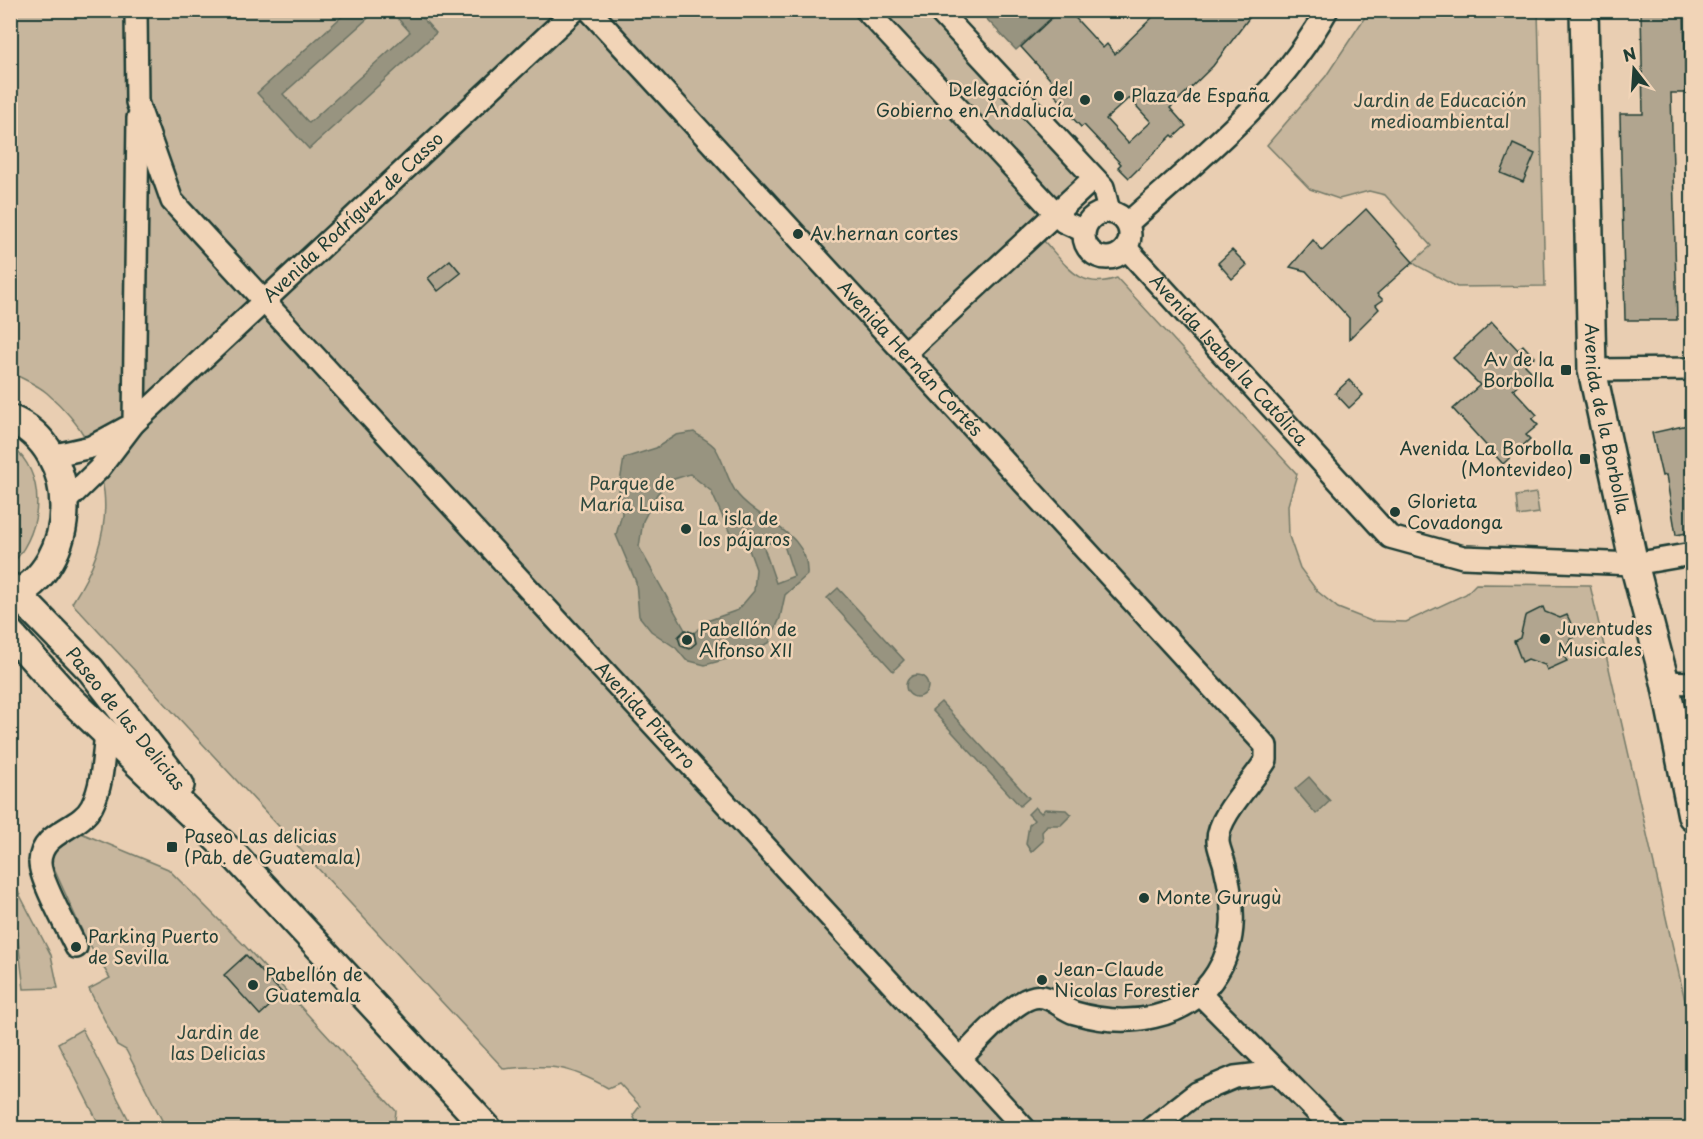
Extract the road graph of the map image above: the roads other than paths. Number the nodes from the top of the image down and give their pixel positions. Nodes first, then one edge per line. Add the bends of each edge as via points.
1 (136, 10) edge
2 (575, 10) edge
3 (589, 10) edge
4 (866, 10) edge
5 (938, 10) edge
6 (1327, 10) edge
7 (1584, 10) edge
8 (137, 102) junction
9 (1094, 178) junction
10 (1108, 211) junction
11 (1056, 214) junction
12 (1128, 223) junction
13 (1084, 231) junction
14 (1126, 249) junction
15 (264, 302) junction
16 (905, 353) junction
17 (1692, 369) edge
18 (1592, 370) junction
19 (10, 419) edge
20 (134, 423) junction
21 (51, 456) junction
22 (65, 502) junction
23 (1692, 554) edge
24 (1634, 564) junction
25 (13, 593) edge
26 (10, 633) edge
27 (1665, 682) junction
28 (1692, 683) edge
29 (106, 733) junction
30 (1692, 816) edge
31 (234, 855) junction
32 (76, 947) dead end
33 (1201, 995) junction
34 (961, 1058) junction
35 (1277, 1072) junction
36 (487, 1128) edge
37 (1024, 1128) edge
38 (1152, 1128) edge
39 (1333, 1128) edge

1 - 8 street
2 - 15 street, Avenida Rodríguez de Casso
3 - 16 street, Avenida Hernán Cortés
4 - 11 street
5 - 9 street
6 - 12 street via 1285,74 1259,103
7 - 18 main road, Avenida de la Borbolla
8 - 15 street, Avenida Pizarro via 172,201
8 - 20 street
9 - 10 street via 1103,187
9 - 11 street
10 - 12 street
10 - 13 street via 1092,216
11 - 13 street
11 - 16 street
12 - 14 street via 1131,236
13 - 14 street via 1087,246 1098,256 1114,258
14 - 24 street, Avenida Isabel la Católica via 1390,537 1462,557
15 - 20 street, Avenida Rodríguez de Casso
15 - 34 street, Avenida Pizarro
16 - 33 street, Avenida Hernán Cortés via 1266,746 1266,760 1229,808 1217,842 1231,888 1232,932 1222,965
17 - 18 street
18 - 24 main road, Avenida de la Borbolla
19 - 21 main road via 38,438
20 - 21 street via 91,447
20 - 22 street via 99,469
21 - 22 main road via 61,478
22 - 25 main road via 63,529 53,555 38,577
23 - 24 street
24 - 27 main road, Avenida de la Borbolla
25 - 31 main road, Paseo de las Delicias via 90,670
26 - 29 main road, Paseo de las Delicias
27 - 28 street
27 - 30 main road, Avenida de la Borbolla
29 - 31 main road, Paseo de las Delicias
29 - 32 street via 100,780 91,808 72,826 52,836 39,862
31 - 36 main road, Paseo de las Delicias
33 - 34 street via 1179,1009 1149,1019 1120,1021 1073,1013 1056,1000 1035,996 1021,1002
33 - 35 street
34 - 37 street, Avenida Pizarro
35 - 38 street via 1235,1077 1197,1093
35 - 39 street

